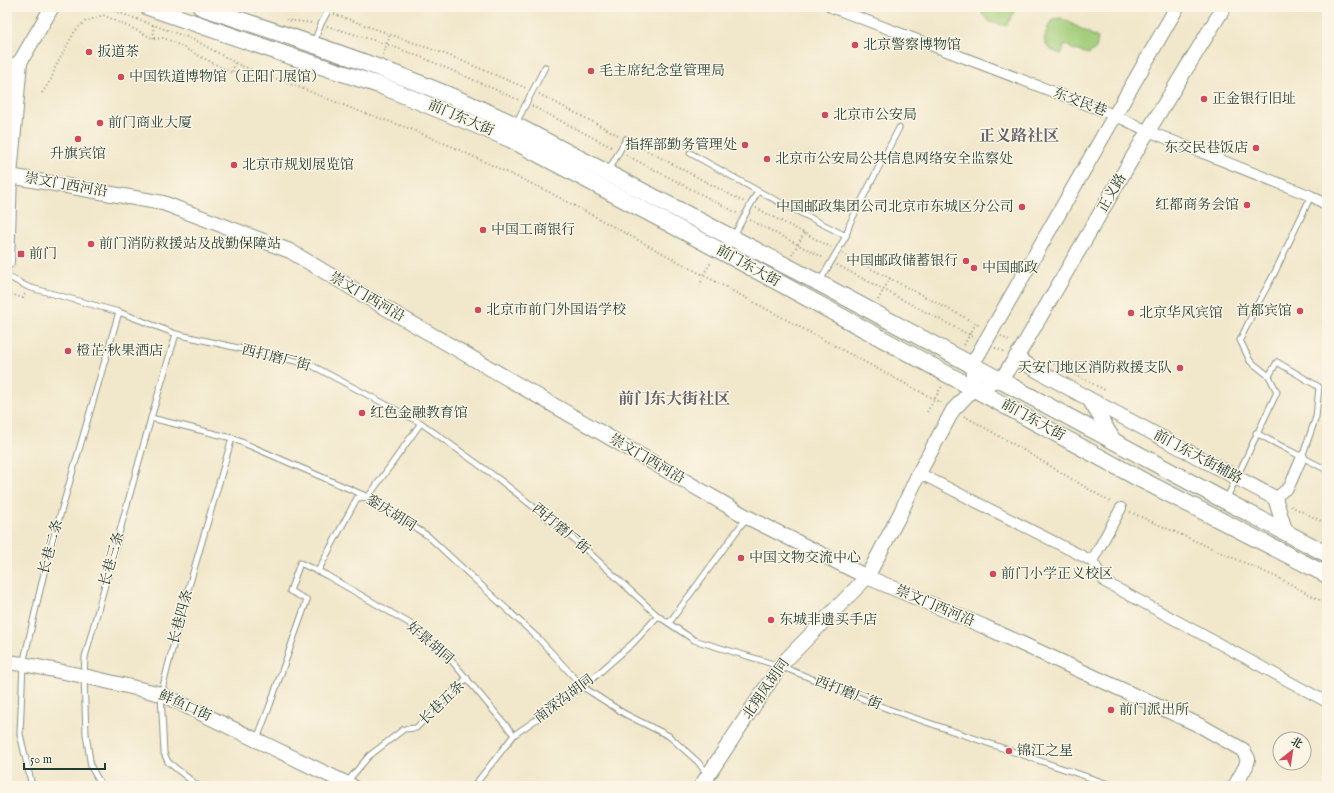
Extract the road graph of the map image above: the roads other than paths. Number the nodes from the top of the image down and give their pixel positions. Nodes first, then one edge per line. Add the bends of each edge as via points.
1 (52, 7) edge
2 (148, 7) edge
3 (201, 7) edge
4 (831, 7) edge
5 (1177, 7) edge
6 (1224, 7) edge
7 (329, 9) edge
8 (313, 44) junction
9 (20, 62) junction
10 (545, 67) dead end
11 (7, 69) edge
12 (1114, 115) junction
13 (515, 125) junction
14 (899, 128) dead end
15 (1148, 131) junction
16 (626, 139) road end
17 (690, 153) dead end
18 (608, 173) junction
19 (10, 176) junction
20 (758, 191) junction
21 (1311, 196) junction
22 (1327, 205) edge
23 (846, 236) junction
24 (733, 238) junction
25 (725, 253) junction
26 (7, 262) edge
27 (7, 276) edge
28 (819, 283) junction
29 (119, 312) junction
30 (176, 334) junction
31 (1016, 357) junction
32 (972, 365) junction
33 (1269, 376) junction
34 (1001, 380) junction
35 (974, 388) junction
36 (1089, 399) junction
37 (151, 418) junction
38 (421, 423) junction
39 (1256, 433) junction
40 (232, 438) junction
41 (1115, 442) junction
42 (1302, 457) junction
43 (1327, 470) edge
44 (919, 473) junction
45 (1236, 477) junction
46 (368, 497) junction
47 (1275, 498) junction
48 (1225, 501) junction
49 (1121, 508) road end
50 (747, 517) junction
51 (1286, 533) junction
52 (1327, 554) edge
53 (1092, 561) junction
54 (326, 575) junction
55 (1327, 575) edge
56 (867, 577) junction
57 (658, 616) junction
58 (669, 623) junction
59 (7, 662) edge
60 (23, 664) junction
61 (780, 666) junction
62 (84, 676) junction
63 (467, 678) junction
64 (583, 687) junction
65 (161, 694) junction
66 (1327, 702) edge
67 (514, 736) junction
68 (257, 739) junction
69 (708, 782) edge
70 (347, 785) edge
71 (32, 786) edge
72 (102, 786) edge
73 (198, 786) edge
74 (474, 786) edge
75 (1114, 786) edge
76 (1235, 786) edge

1 - 9 street
2 - 25 main road, 前门东大街 via 382,86 503,136 574,171
3 - 8 main road, 前门东大街
4 - 12 street, 东交民巷
5 - 12 street
6 - 15 street, 正义路
7 - 8 lane
8 - 13 main road, 前门东大街 via 457,98
9 - 11 street
9 - 19 street
10 - 13 lane
12 - 15 street, 东交民巷
12 - 32 street
13 - 18 main road, 前门东大街
14 - 23 lane via 850,223
15 - 21 street, 东交民巷
15 - 31 street, 正义路
16 - 18 lane
17 - 20 lane
18 - 24 main road, 前门东大街
19 - 26 street
19 - 50 street, 崇文门西河沿 via 163,203 290,251
20 - 23 lane
20 - 24 lane
21 - 22 street, 东交民巷
21 - 33 lane via 1240,340 1250,361
23 - 28 lane
24 - 25 lane
24 - 28 main road, 前门东大街
25 - 35 main road, 前门东大街
27 - 29 lane, 西打磨厂街 via 28,287
28 - 32 main road, 前门东大街
29 - 30 lane, 西打磨厂街
29 - 60 lane, 长巷二条 via 47,560
30 - 37 lane, 长巷三条
30 - 38 lane, 西打磨厂街 via 309,364
31 - 34 street, 正义路
31 - 36 street, 前门东大街辅路
32 - 34 main road, 前门东大街
32 - 35 street
33 - 39 lane via 1277,392
33 - 42 lane via 1277,362 1319,387 1316,417
34 - 35 street
34 - 41 main road, 前门东大街
35 - 44 street, 北翔凤胡同 via 953,410
35 - 55 main road, 前门东大街 via 1138,478
36 - 41 street, 前门东大街辅路
36 - 45 street, 前门东大街辅路
37 - 40 lane, 銮庆胡同
37 - 62 lane, 长巷三条 via 85,657
38 - 46 lane
38 - 57 lane, 西打磨厂街 via 500,480 575,540
39 - 42 lane
39 - 45 lane
40 - 46 lane, 銮庆胡同
40 - 65 lane, 长巷四条 via 181,614
41 - 48 main road, 前门东大街
42 - 43 lane
42 - 47 street via 1289,487
44 - 53 street
44 - 56 street, 北翔凤胡同
45 - 47 street, 前门东大街辅路
45 - 48 lane
46 - 54 lane via 357,498 318,571
46 - 64 lane, 銮庆胡同 via 428,536 540,639
47 - 51 street
48 - 51 main road, 前门东大街
49 - 53 street
50 - 56 street, 崇文门西河沿
50 - 58 lane
51 - 52 main road, 前门东大街
53 - 66 street via 1105,582
54 - 63 lane, 好景胡同 via 409,623 451,660
54 - 68 lane, 好景胡同 via 300,563 290,591 307,600
56 - 61 street, 北翔凤胡同
56 - 76 street, 崇文门西河沿 via 983,626 1201,726 1243,750 1248,759
57 - 58 lane, 西打磨厂街
57 - 64 lane, 南深沟胡同 via 633,643
58 - 61 lane, 西打磨厂街 via 694,640
59 - 60 street, 鲜鱼口街
60 - 62 street, 鲜鱼口街
60 - 71 lane, 长巷二条 via 20,734
61 - 69 street, 北翔凤胡同
61 - 75 lane, 西打磨厂街 via 888,708
62 - 65 street, 鲜鱼口街
62 - 72 lane, 长巷三条 via 86,734 91,767
63 - 67 lane, 好景胡同
63 - 70 lane, 长巷五条 via 416,728 404,729 369,756
64 - 67 lane, 南深沟胡同
64 - 69 lane, 北翔凤胡同 via 625,714 668,736 698,762
65 - 68 street, 鲜鱼口街
65 - 73 lane, 长巷四条 via 164,753 168,762
67 - 74 lane, 南深沟胡同
68 - 70 street, 鲜鱼口街

